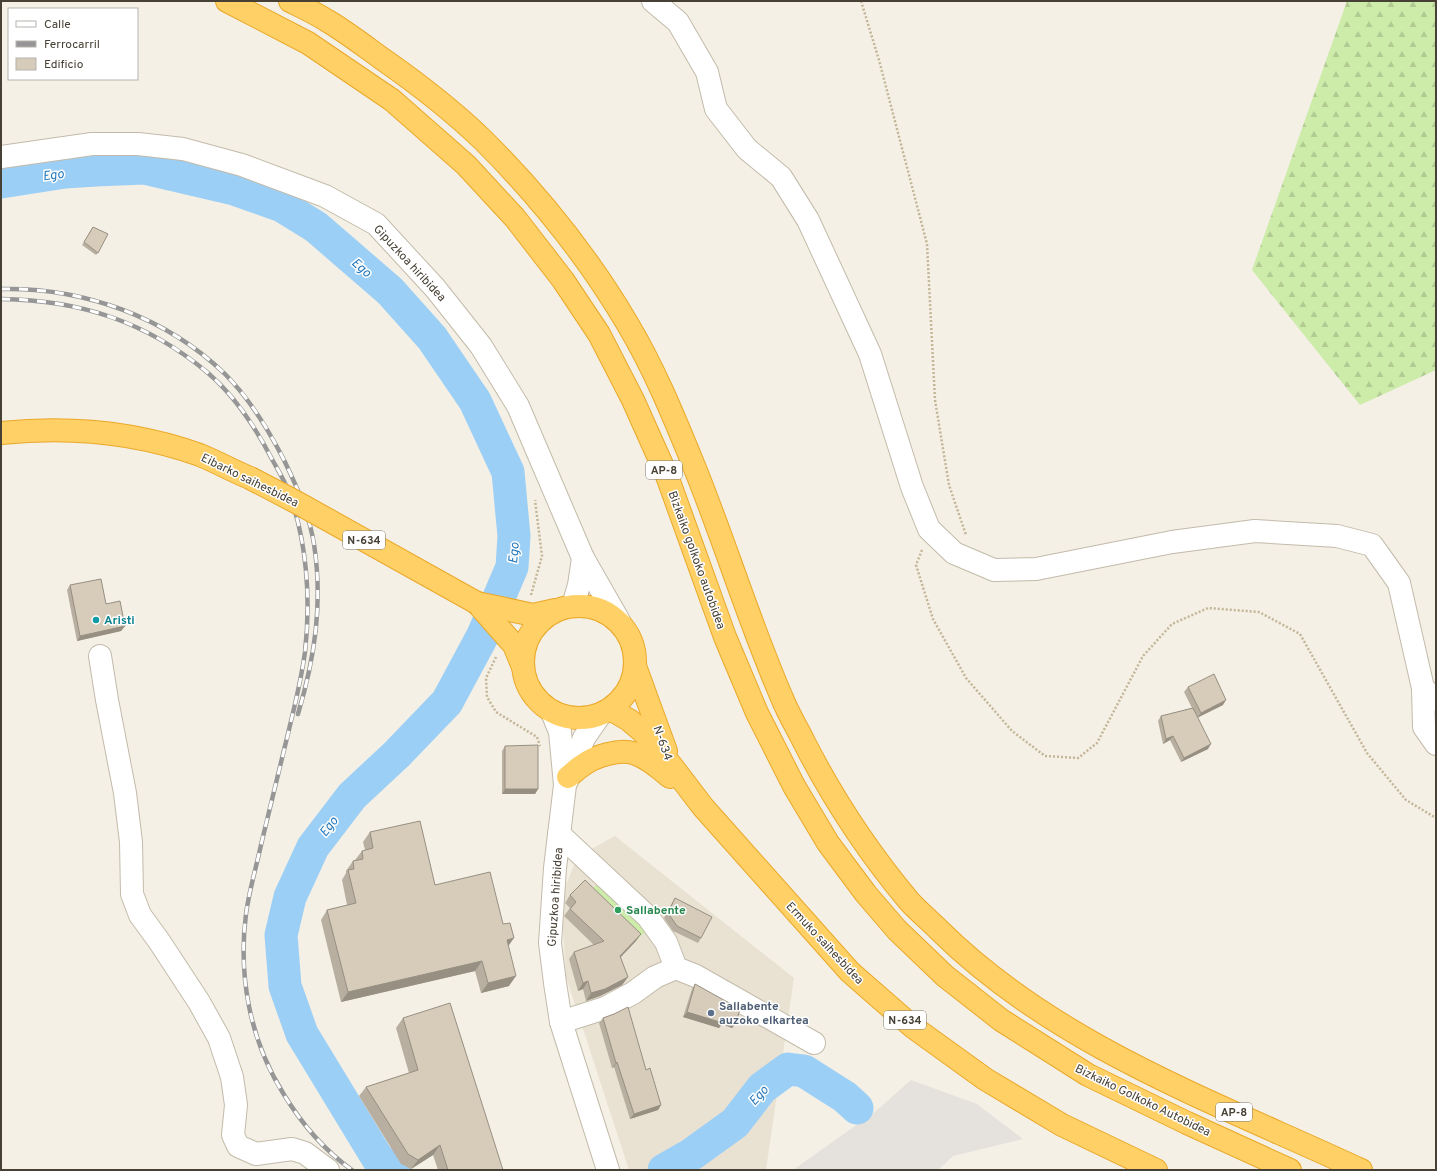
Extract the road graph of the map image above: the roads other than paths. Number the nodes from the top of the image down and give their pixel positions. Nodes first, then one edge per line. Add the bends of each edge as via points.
1 (226, 1) edge
2 (290, 1) edge
3 (653, 1) edge
4 (1, 157) edge
5 (1, 433) edge
6 (583, 558) junction
7 (564, 608) junction
8 (505, 619) junction
9 (618, 621) junction
10 (100, 656) dead end
11 (636, 666) junction
12 (523, 667) junction
13 (1430, 694) edge
14 (552, 712) junction
15 (606, 712) junction
16 (1436, 744) edge
17 (671, 765) junction
18 (567, 781) junction
19 (703, 807) junction
20 (559, 834) junction
21 (676, 968) junction
22 (1001, 1020) joint
23 (561, 1022) junction
24 (814, 1043) dead end
25 (605, 1162) edge
26 (328, 1170) edge
27 (1156, 1170) edge
28 (1290, 1170) edge
29 (1361, 1170) edge

1 - 22 highway, Bizkaiko golkoko autobidea / AP-8 via 308,43 392,100 466,165 515,218 563,280 600,334 633,400 667,476 725,637 757,713 801,798 828,843 896,930 945,976
2 - 29 highway, AP-8 via 367,47 444,106 483,141 537,198 589,265 628,324 659,385 694,467 783,701 818,770 851,825 912,903 961,952 1020,998 1108,1053
3 - 13 street via 678,22 706,72 716,109 748,149 781,178 808,220 870,354 912,487 929,529 954,553 994,570 1036,569 1172,542 1255,531 1337,536 1372,545 1399,583
4 - 6 street, Gipuzkoa hiribidea via 92,144 138,144 183,149 242,165 325,196 376,224 435,288 494,366 518,406
5 - 8 highway, Eibarko saihesbidea / N-634, bridge via 67,430 108,433 153,442 200,456 296,502
6 - 7 street via 579,585
6 - 9 street, Gipuzkoa hiribidea
7 - 8 highway, Eibarko saihesbidea
7 - 9 highway via 589,606 605,612
7 - 12 highway via 542,620 530,633 524,650
8 - 12 highway
9 - 11 highway via 629,635
10 - 26 street via 132,842 132,894 140,915 199,1002 219,1038 232,1077 236,1105 233,1135 238,1146 256,1154 292,1149 305,1153
11 - 15 highway via 632,682 624,696
11 - 17 highway, N-634
12 - 14 highway via 534,695
13 - 16 street via 1424,727
14 - 15 highway via 584,718
14 - 18 street via 560,732
15 - 17 highway, N-634 via 629,720
15 - 18 street via 584,738
17 - 19 highway, Ermuko saihesbidea / N-634
18 - 19 highway via 583,764 598,756 615,752 632,753 647,760 670,777
18 - 20 street, Gipuzkoa hiribidea
19 - 27 highway, Ermuko saihesbidea / N-634 via 850,972 913,1027 985,1079 1062,1125
20 - 21 street via 648,917 666,942
20 - 23 street, Gipuzkoa hiribidea via 550,943
21 - 23 street via 655,977 633,993 605,1008
21 - 24 street via 696,976
22 - 28 highway, Bizkaiko Golkoko Autobidea / AP-8 via 1088,1075
23 - 25 street, Gipuzkoa hiribidea

